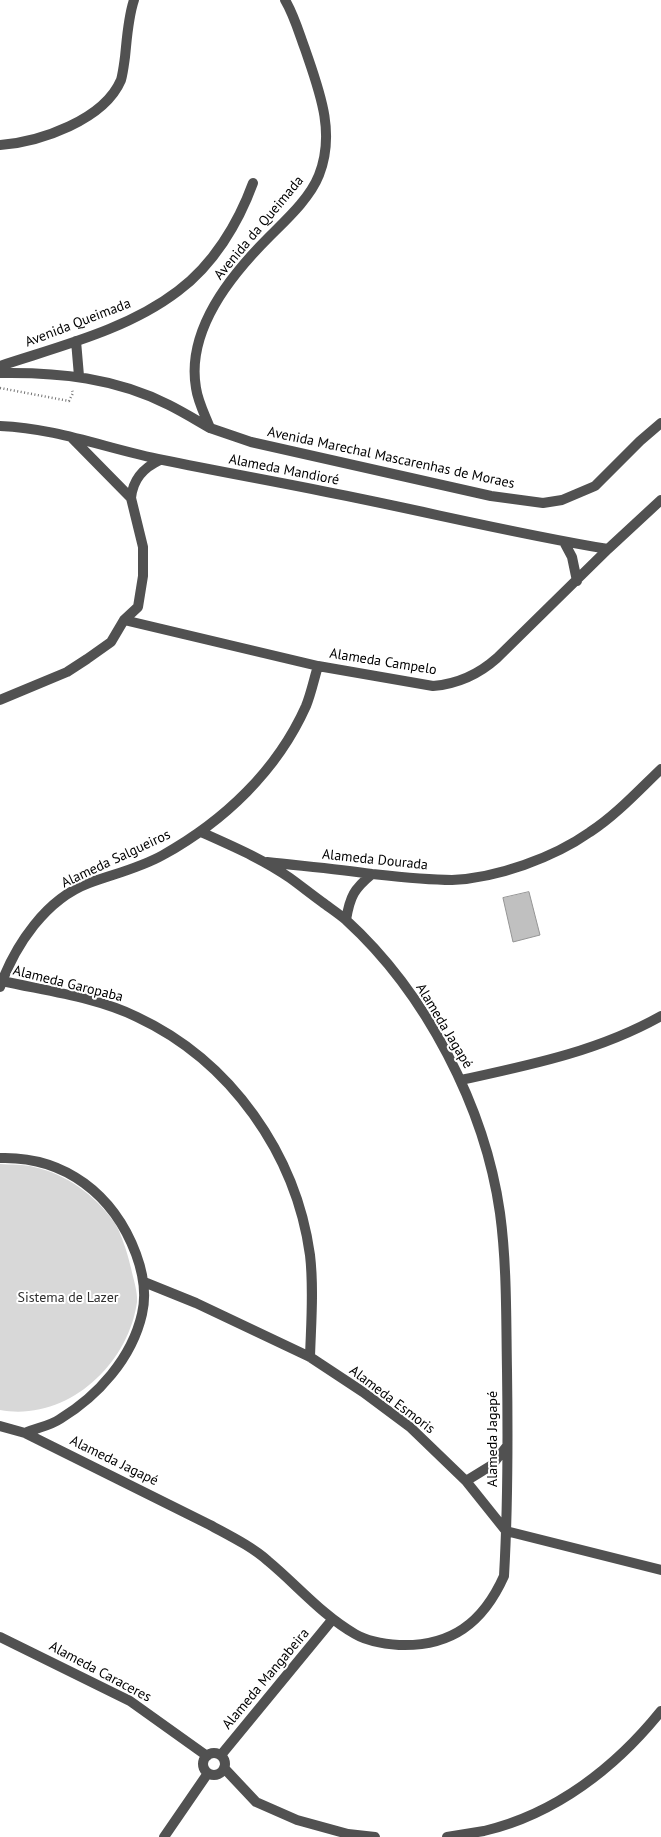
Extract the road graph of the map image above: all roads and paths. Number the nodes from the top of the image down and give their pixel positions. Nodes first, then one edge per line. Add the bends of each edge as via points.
1 (134, 0) edge
2 (285, 0) edge
3 (0, 144) edge
4 (253, 183) dead end
5 (76, 341) junction
6 (0, 366) edge
7 (0, 373) edge
8 (68, 375) junction
9 (79, 376) junction
10 (0, 388) edge
11 (661, 423) edge
12 (0, 426) edge
13 (210, 428) junction
14 (70, 436) junction
15 (160, 460) junction
16 (131, 498) junction
17 (661, 500) edge
18 (564, 542) junction
19 (608, 549) junction
20 (577, 581) junction
21 (124, 620) junction
22 (318, 666) junction
23 (0, 700) edge
24 (661, 769) edge
25 (202, 832) junction
26 (263, 861) junction
27 (372, 874) junction
28 (346, 920) junction
29 (1, 984) edge
30 (661, 1016) edge
31 (460, 1080) junction
32 (0, 1158) edge
33 (144, 1282) junction
34 (310, 1357) junction
35 (0, 1426) edge
36 (25, 1433) junction
37 (508, 1445) junction
38 (466, 1481) junction
39 (506, 1531) junction
40 (661, 1570) edge
41 (332, 1620) junction
42 (0, 1637) edge
43 (661, 1712) edge
44 (220, 1755) junction
45 (207, 1756) junction
46 (224, 1768) junction
47 (208, 1773) junction
48 (164, 1837) edge
49 (375, 1837) edge
50 (447, 1837) edge

1 - 3 street via 121,79 109,98 83,120 40,137
2 - 13 street, Avenida da Queimada via 320,92 327,128 325,155 313,186 250,256 204,326 195,370 198,398
4 - 5 street, Avenida Queimada via 244,207 223,242 179,291 142,314
5 - 6 street, Avenida Queimada
5 - 9 street
7 - 8 street
8 - 9 street
8 - 10 path via 73,393 69,401
9 - 13 street via 134,390 169,404
11 - 13 street, Avenida Marechal Mascarenhas de Moraes via 595,486 562,500 543,503 481,494 251,442
12 - 14 street, Alameda Mandioré
14 - 15 street, Alameda Mandioré
14 - 16 street
15 - 16 street via 147,466 139,476
15 - 18 street, Alameda Mandioré
16 - 21 street via 143,547 143,576 138,606
17 - 19 street, Alameda Campelo
18 - 19 street, Alameda Mandioré
18 - 20 street via 572,557
19 - 20 street, Alameda Campelo
20 - 22 street, Alameda Campelo via 485,669 451,684 433,686
21 - 22 street, Alameda Campelo
21 - 23 street via 111,642 74,668
22 - 25 street, Alameda Salgueiros via 306,705 290,736 241,799
24 - 27 street, Alameda Dourada via 590,833 530,862 494,874 453,880 403,879
25 - 26 street, Alameda Jagapé
25 - 29 street, Alameda Salgueiros via 130,870 87,884 52,906 23,941
26 - 27 street, Alameda Dourada
26 - 28 street, Alameda Jagapé
27 - 28 street via 353,892
28 - 31 street, Alameda Jagapé via 413,998
29 - 34 street, Alameda Garopaba via 102,1004 137,1017 175,1038 210,1065 239,1095 282,1161 302,1215 310,1256 312,1291
30 - 31 street via 597,1045 551,1060
31 - 37 street, Alameda Jagapé via 490,1164 500,1212 506,1272
32 - 33 street via 43,1163 69,1173 94,1189 118,1216 130,1238
33 - 34 street, Alameda Esmoris
33 - 36 street via 143,1313 134,1338 107,1381 59,1420
34 - 38 street, Alameda Esmoris via 410,1427
35 - 36 street, Alameda Jagapé
36 - 41 street, Alameda Jagapé via 239,1541 266,1559
37 - 38 street via 492,1465
37 - 39 street, Alameda Jagapé
38 - 39 street, Alameda Esmoris
39 - 40 street
39 - 41 street, Alameda Jagapé via 504,1576 496,1594 471,1624 446,1639 419,1646 387,1644 357,1636
41 - 44 street, Alameda Mangabeira
42 - 45 street, Alameda Caraceres via 130,1701
43 - 50 street via 607,1769 566,1797 525,1817 486,1830
44 - 45 street
44 - 46 street via 224,1758
45 - 47 street via 203,1765
46 - 47 street via 218,1775
46 - 49 street via 256,1802 297,1820 348,1834
47 - 48 street

